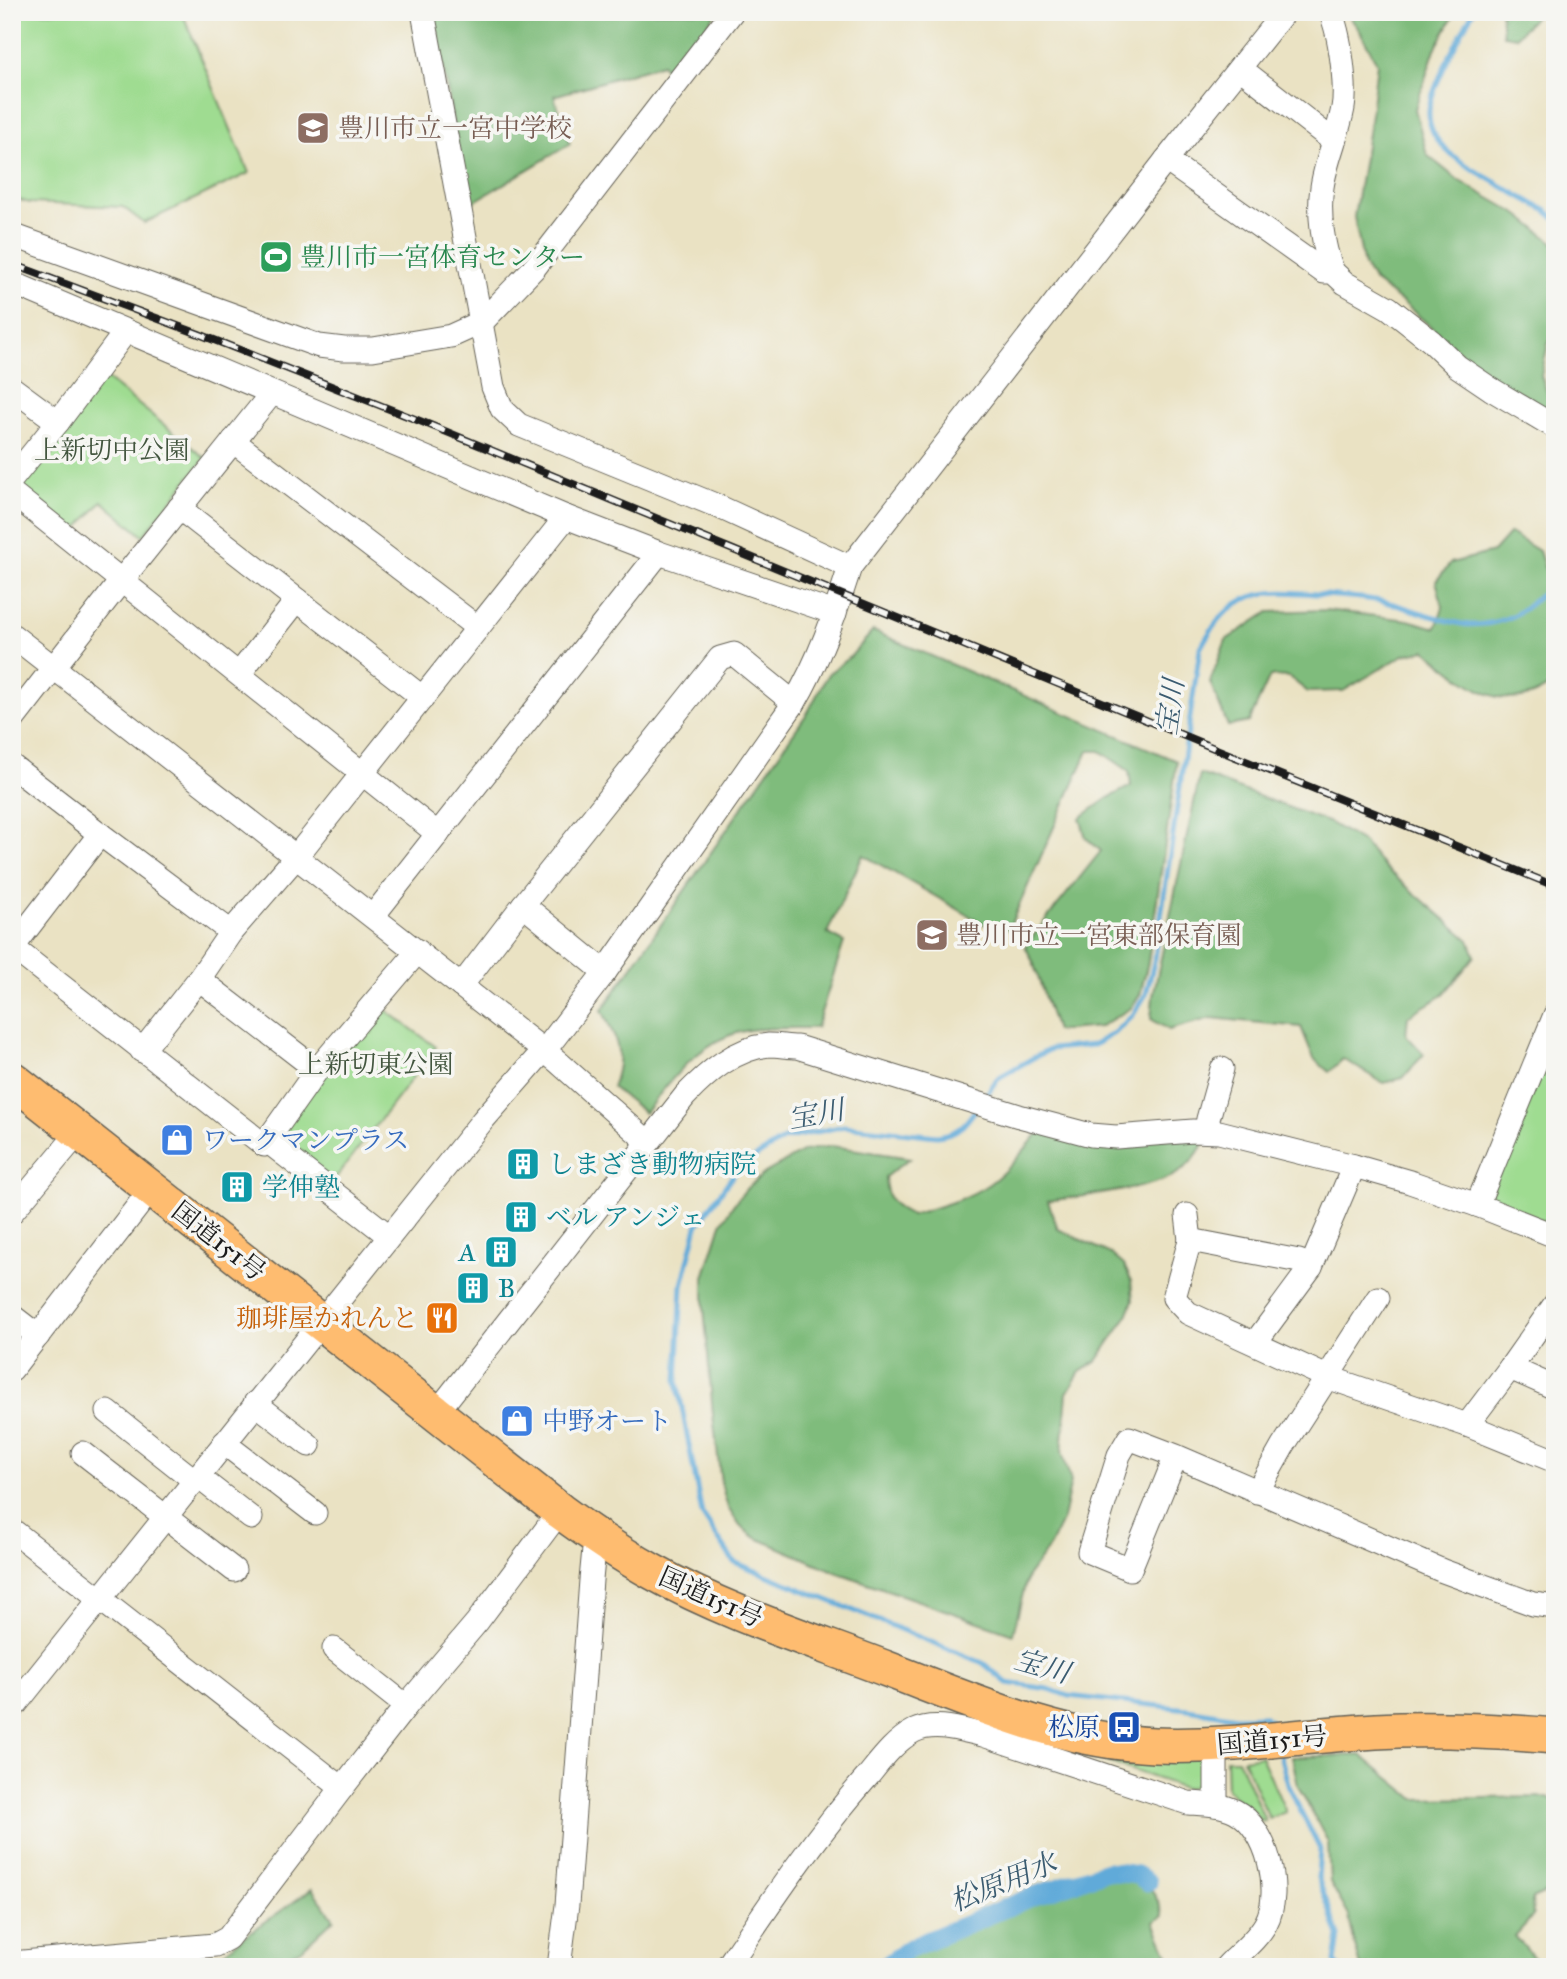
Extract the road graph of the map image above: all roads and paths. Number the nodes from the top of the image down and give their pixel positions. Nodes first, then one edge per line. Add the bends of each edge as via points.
1 (423, 12) edge
2 (732, 12) edge
3 (1284, 12) edge
4 (1330, 12) edge
5 (1240, 68) junction
6 (1335, 138) junction
7 (1166, 160) junction
8 (12, 235) edge
9 (1333, 272) junction
10 (12, 285) edge
11 (482, 322) junction
12 (126, 331) junction
13 (12, 388) edge
14 (272, 393) junction
15 (58, 422) junction
16 (1555, 427) edge
17 (233, 441) junction
18 (12, 479) edge
19 (12, 493) edge
20 (180, 508) junction
21 (566, 517) junction
22 (659, 553) junction
23 (850, 567) junction
24 (121, 581) junction
25 (297, 600) junction
26 (835, 613) junction
27 (478, 628) junction
28 (12, 635) edge
29 (54, 668) junction
30 (239, 674) junction
31 (423, 698) junction
32 (794, 703) junction
33 (12, 721) edge
34 (12, 766) edge
35 (362, 774) junction
36 (100, 834) junction
37 (438, 834) junction
38 (296, 857) junction
39 (523, 905) junction
40 (373, 916) junction
41 (231, 932) junction
42 (13, 947) edge
43 (418, 951) junction
44 (605, 972) junction
45 (199, 979) junction
46 (461, 986) junction
47 (1555, 1014) edge
48 (142, 1051) junction
49 (544, 1051) junction
50 (1223, 1069) dead end
51 (317, 1070) junction
52 (12, 1079) edge
53 (1206, 1131) junction
54 (79, 1132) junction
55 (648, 1142) junction
56 (276, 1148) dead end
57 (1354, 1166) junction
58 (152, 1188) junction
59 (1478, 1205) junction
60 (12, 1212) edge
61 (1187, 1215) dead end
62 (390, 1236) junction
63 (1555, 1236) edge
64 (1190, 1240) junction
65 (1311, 1267) junction
66 (1378, 1298) dead end
67 (1555, 1304) edge
68 (12, 1316) edge
69 (322, 1321) junction
70 (38, 1336) junction
71 (1255, 1343) junction
72 (1510, 1368) junction
73 (12, 1369) edge
74 (1328, 1377) junction
75 (1555, 1388) edge
76 (255, 1403) junction
77 (108, 1412) dead end
78 (437, 1412) junction
79 (1467, 1425) junction
80 (224, 1443) junction
81 (309, 1445) dead end
82 (83, 1453) dead end
83 (1176, 1456) junction
84 (1555, 1461) edge
85 (196, 1478) junction
86 (1258, 1492) junction
87 (560, 1511) junction
88 (314, 1513) dead end
89 (166, 1517) junction
90 (251, 1518) dead end
91 (12, 1530) edge
92 (598, 1539) junction
93 (234, 1570) dead end
94 (100, 1600) junction
95 (1555, 1607) edge
96 (334, 1649) dead end
97 (406, 1706) junction
98 (12, 1709) edge
99 (1555, 1737) edge
100 (1216, 1746) junction
101 (342, 1788) junction
102 (1216, 1805) junction
103 (12, 1963) edge
104 (559, 1967) edge
105 (727, 1967) edge
106 (1226, 1967) edge

1 - 11 street
2 - 11 street via 535,267
3 - 5 street
4 - 6 street via 1340,39 1344,92
5 - 6 street
5 - 7 street
6 - 9 street via 1322,187 1321,212
7 - 9 street via 1324,272
7 - 23 street
8 - 11 street via 319,346 373,349 451,336
9 - 16 street via 1406,320 1457,366
10 - 12 street
11 - 23 street via 497,399 519,425 715,505
12 - 14 street
12 - 15 street
13 - 15 street
14 - 17 street
14 - 21 street
15 - 18 street
17 - 20 street
17 - 27 street
19 - 24 street
20 - 24 street
20 - 25 street
21 - 22 street
21 - 27 street
22 - 26 street
22 - 37 street
23 - 26 street
24 - 29 street
24 - 30 street
25 - 30 street
25 - 31 street
26 - 32 street
27 - 31 street
28 - 29 street
29 - 33 street
29 - 38 street
30 - 35 street
31 - 35 street
32 - 39 street via 734,654 720,658
32 - 44 street
34 - 36 street
35 - 37 street
35 - 38 street
36 - 41 street
36 - 42 street
37 - 40 street
38 - 40 street
38 - 41 street
39 - 44 street
39 - 46 street
40 - 43 street
41 - 45 street
42 - 48 street
43 - 46 street
43 - 51 street
44 - 49 street
45 - 48 street
45 - 51 street
46 - 49 street
47 - 59 street
48 - 51 street via 264,1145
49 - 55 street
49 - 62 street
50 - 53 street
52 - 54 highway, 国道151号
53 - 55 street via 1091,1135 797,1047 768,1045 744,1052 705,1075
53 - 57 street
54 - 58 highway, 国道151号
54 - 60 street
55 - 78 street
56 - 62 street
57 - 59 street
57 - 65 street
58 - 69 highway, 国道151号
58 - 70 street
59 - 63 street
61 - 64 street
62 - 69 street
64 - 65 street
64 - 71 street via 1174,1298 1188,1313
65 - 71 street
66 - 74 street
67 - 72 street
68 - 70 street
69 - 76 street
69 - 78 highway, 国道151号
70 - 73 street
71 - 74 street
72 - 75 street
72 - 79 street
74 - 79 street
74 - 86 street
76 - 80 street
76 - 81 street
77 - 85 street
78 - 87 highway, 国道151号
79 - 84 street
80 - 85 street
80 - 88 street
82 - 89 street
83 - 83 street via 1129,1438 1119,1455 1089,1552 1129,1569
83 - 86 street
85 - 89 street
85 - 90 street
86 - 95 street via 1443,1571 1534,1604
87 - 92 highway, 国道151号
87 - 97 street via 477,1622
89 - 93 street
89 - 94 street
91 - 94 street
92 - 100 highway, 国道151号 via 654,1573 725,1606 1010,1716 1100,1740
92 - 104 street
94 - 98 street
94 - 101 street
96 - 97 street
97 - 101 street
99 - 100 highway, 国道151号 via 1449,1729
100 - 102 street
101 - 103 street via 228,1938 215,1945
102 - 105 street via 1188,1803 983,1735 953,1728 915,1731 891,1749 841,1806
102 - 106 street via 1236,1812 1256,1831 1273,1886 1266,1923

